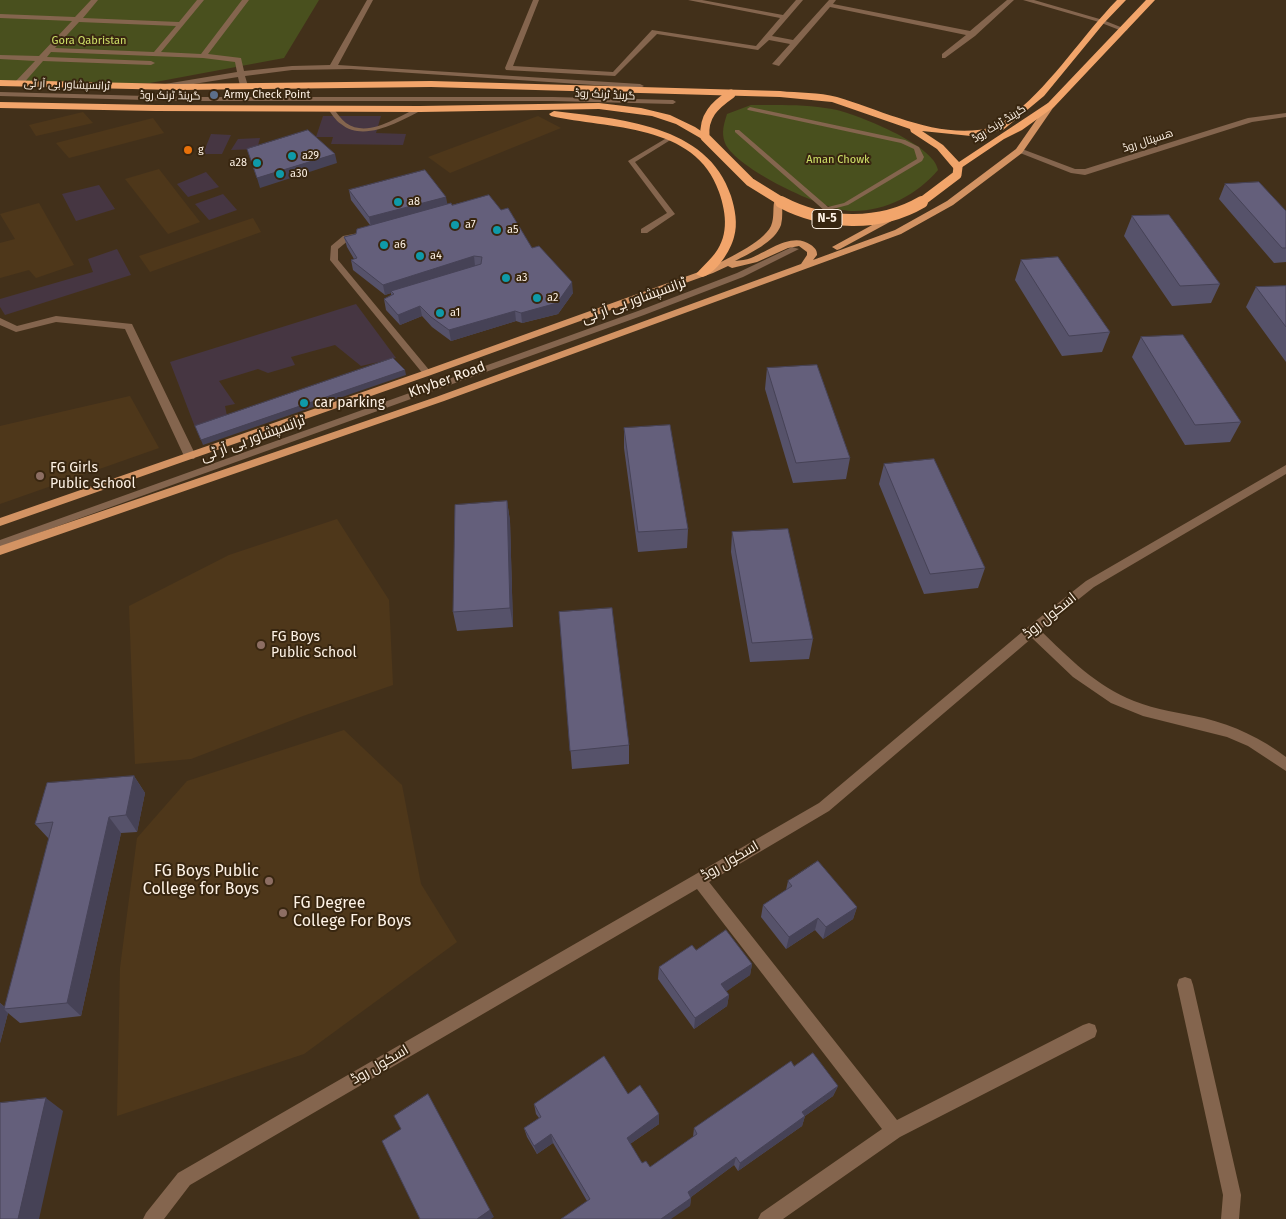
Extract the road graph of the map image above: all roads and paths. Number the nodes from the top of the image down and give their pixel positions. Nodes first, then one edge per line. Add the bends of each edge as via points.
1 (96, 0) edge
2 (201, 0) edge
3 (246, 0) edge
4 (370, 0) edge
5 (536, 0) edge
6 (692, 0) edge
7 (800, 0) edge
8 (1011, 0) edge
9 (1026, 0) edge
10 (1122, 0) edge
11 (1151, 0) edge
12 (830, 3) edge
13 (0, 16) edge
14 (784, 17) junction
15 (77, 20) junction
16 (1101, 21) junction
17 (182, 24) junction
18 (1124, 30) junction
19 (972, 34) junction
20 (766, 38) junction
21 (796, 43) junction
22 (50, 50) junction
23 (156, 54) junction
24 (203, 56) junction
25 (945, 56) dead end
26 (0, 57) edge
27 (41, 59) junction
28 (151, 63) dead end
29 (776, 64) dead end
30 (333, 67) junction
31 (241, 74) junction
32 (0, 82) edge
33 (19, 83) junction
34 (431, 84) junction
35 (168, 86) junction
36 (244, 86) junction
37 (640, 86) junction
38 (0, 94) edge
39 (731, 94) junction
40 (856, 96) dead end
41 (673, 102) dead end
42 (0, 105) edge
43 (1051, 105) junction
44 (507, 108) junction
45 (331, 109) junction
46 (420, 109) junction
47 (750, 109) dead end
48 (1019, 114) junction
49 (1286, 115) edge
50 (914, 116) dead end
51 (906, 125) junction
52 (737, 131) dead end
53 (705, 137) junction
54 (670, 138) junction
55 (1019, 151) junction
56 (958, 167) junction
57 (778, 201) junction
58 (916, 205) junction
59 (644, 231) dead end
60 (370, 233) edge
61 (795, 249) dead end
62 (817, 260) junction
63 (805, 264) junction
64 (706, 272) junction
65 (380, 301) dead end
66 (371, 304) junction
67 (0, 321) edge
68 (427, 373) junction
69 (190, 456) junction
70 (1286, 470) edge
71 (0, 522) edge
72 (0, 544) edge
73 (0, 551) edge
74 (1032, 630) junction
75 (1286, 765) edge
76 (699, 880) junction
77 (1185, 984) dead end
78 (1089, 1031) dead end
79 (894, 1131) junction
80 (152, 1219) edge
81 (767, 1219) edge
82 (1230, 1219) edge

1 - 15 street
2 - 17 street
3 - 24 street
4 - 30 street
5 - 20 street via 509,68 615,74 655,32 758,48
6 - 14 street
7 - 14 street
8 - 19 street
9 - 16 street
10 - 16 highway, گرینڈ ٹرنک روڈ
11 - 18 highway, گرینڈ ٹرنک روڈ / N-5
12 - 19 street
12 - 21 street
13 - 15 street
14 - 20 street
15 - 17 street
15 - 22 street
16 - 18 street
16 - 48 highway, گرینڈ ٹرنک روڈ via 1041,94
17 - 23 street
18 - 43 highway, گرینڈ ٹرنک روڈ / N-5
19 - 25 street
20 - 21 street
21 - 29 street
22 - 23 street
22 - 27 street
23 - 24 street
24 - 31 street via 238,60
26 - 27 street
27 - 28 street
27 - 33 street
30 - 31 street
30 - 37 street
31 - 35 street
31 - 36 street
32 - 33 highway, گرینڈ ٹرنک روڈ
33 - 35 highway, گرینڈ ٹرنک روڈ
34 - 36 highway, گرینڈ ٹرنک روڈ
34 - 37 highway
34 - 39 highway, گرینڈ ٹرنک روڈ
35 - 36 highway, گرینڈ ٹرنک روڈ
37 - 40 highway via 822,91
38 - 41 lane, ٹرانسپشاور بی آر ٹی via 183,99
39 - 51 highway, گرینڈ ٹرنک روڈ via 833,99
39 - 53 highway, bridge via 712,107 703,126
42 - 45 highway, گرینڈ ٹرنک روڈ / N-5
43 - 55 main road
43 - 56 highway, گرینڈ ٹرنک روڈ / N-5
44 - 46 highway, گرینڈ ٹرنک روڈ / N-5
44 - 53 highway, گرینڈ ٹرنک روڈ / N-5 via 569,106 640,110 676,119
44 - 54 highway via 638,127
45 - 46 highway, گرینڈ ٹرنک روڈ / N-5
45 - 46 lane via 345,125 360,129 375,129
47 - 52 lane via 903,141 917,148 921,157 846,204 826,210
48 - 50 highway via 986,125 947,124
48 - 51 highway, گرینڈ ٹرنک روڈ via 1000,128 971,133
49 - 55 street, ھسپتال روڈ via 1251,120 1085,172 1074,172
51 - 56 highway via 940,146
53 - 57 highway, گرینڈ ٹرنک روڈ / N-5, bridge via 750,182
54 - 59 lane via 631,161 671,214
54 - 64 highway via 691,149 717,174 730,211 729,240 718,260
55 - 62 main road via 950,203 898,232
56 - 58 highway, گرینڈ ٹرنک روڈ / N-5, bridge via 957,175
57 - 58 highway, گرینڈ ٹرنک روڈ / N-5, bridge via 831,220 844,221 879,218
57 - 64 main road via 775,228 739,257
58 - 62 main road, bridge
60 - 66 lane via 346,238 334,248 334,260
61 - 72 lane, ٹرانسپشاور بی آر ٹی via 707,288
62 - 63 main road, Khyber Road
63 - 64 main road via 812,251 805,245 794,244 754,260
63 - 73 main road, Khyber Road via 440,399
64 - 68 main road, Khyber Road
65 - 66 lane
66 - 68 lane
67 - 69 street via 16,329 56,319 129,326
68 - 69 main road, Khyber Road
69 - 71 main road, Khyber Road
70 - 74 street, اسکول روڈ via 1090,584
74 - 75 street via 1088,684 1109,696 1131,706 1232,732
74 - 76 street, اسکول روڈ via 824,807
76 - 79 street
76 - 80 street, اسکول روڈ via 184,1180
77 - 82 street via 1232,1195
78 - 79 street
79 - 81 street

